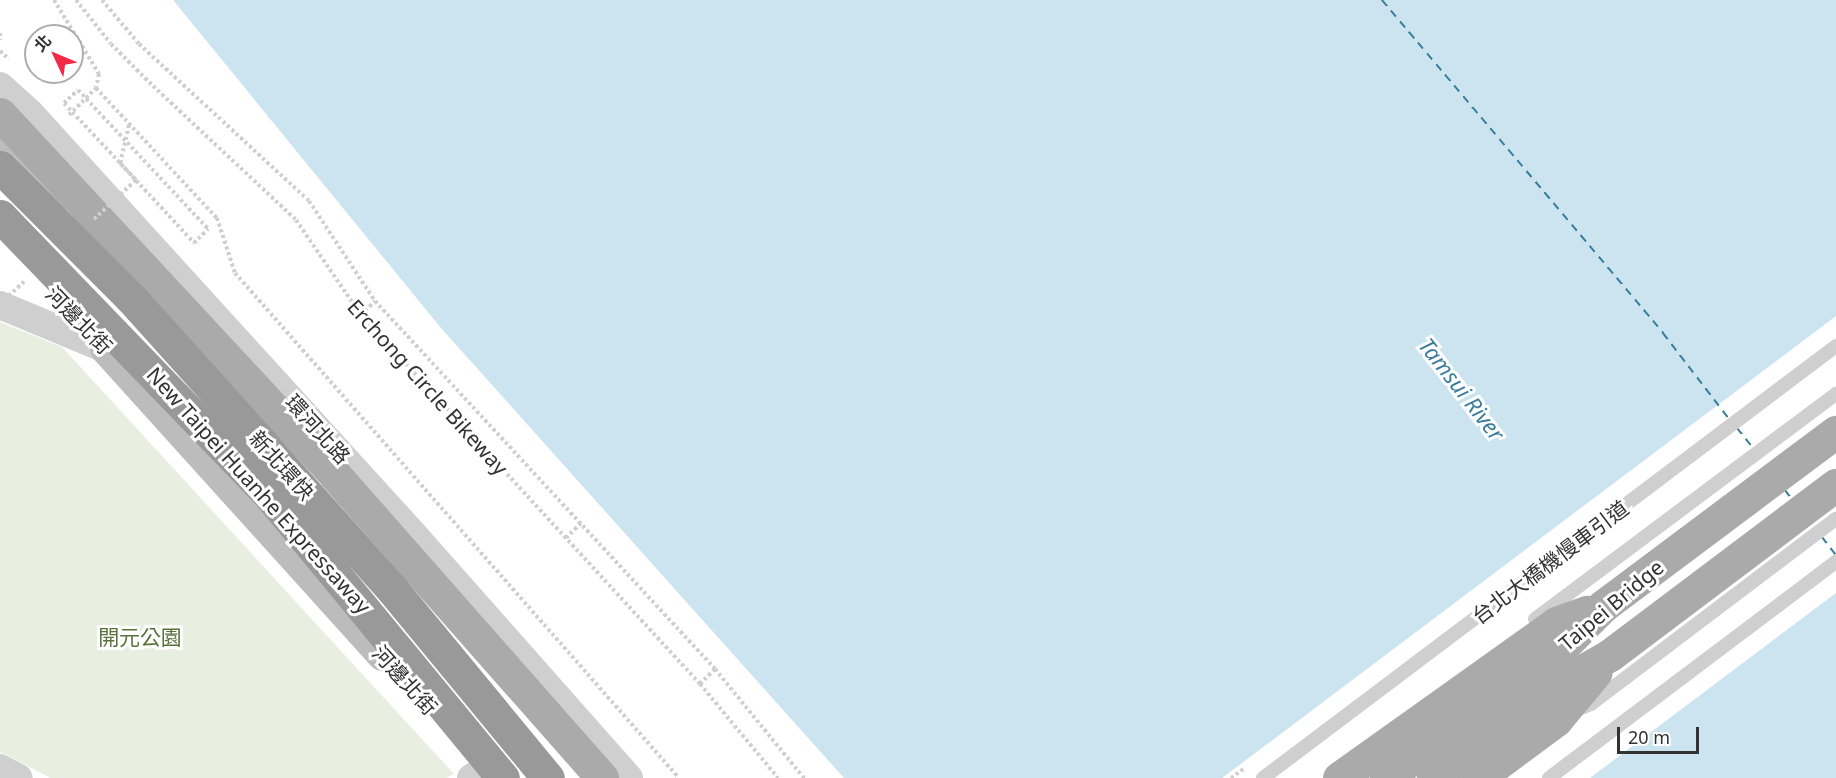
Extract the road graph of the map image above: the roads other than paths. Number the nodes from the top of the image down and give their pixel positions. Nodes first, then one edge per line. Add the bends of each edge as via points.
1 (0, 86) edge
2 (0, 114) edge
3 (0, 143) edge
4 (0, 167) edge
5 (0, 216) edge
6 (0, 240) edge
7 (0, 305) edge
8 (1836, 346) edge
9 (108, 350) junction
10 (1836, 394) edge
11 (1836, 432) edge
12 (1836, 485) edge
13 (1836, 519) edge
14 (1836, 562) edge
15 (1603, 606) junction
16 (1610, 655) junction
17 (1556, 720) junction
18 (0, 768) edge
19 (488, 776) edge
20 (19, 778) edge
21 (548, 778) edge
22 (564, 778) edge
23 (602, 778) edge
24 (629, 778) edge
25 (1263, 778) edge
26 (1332, 778) edge
27 (1339, 778) edge
28 (1386, 778) edge
29 (1433, 778) edge
30 (1478, 778) edge
31 (1549, 778) edge

1 - 24 street, 環河北路 via 30,113 407,527
2 - 23 main road via 284,420
3 - 22 street, 環河北路 via 210,359 408,588
4 - 21 highway, 新北環快, bridge via 131,298 267,448 392,589
5 - 19 highway, New Taipei Huanhe Expressaway, bridge via 272,498
6 - 9 street, 河邊北街
7 - 9 street
8 - 25 lane, 台北大橋機慢車引道
9 - 19 street, 河邊北街
10 - 26 lane, 台北大橋機慢車引道 via 1371,741
11 - 15 main road, Taipei Bridge
12 - 16 main road, Taipei Bridge
13 - 17 lane via 1591,704
14 - 31 lane
15 - 27 main road via 1556,622
15 - 28 main road, Taipei Bridge via 1566,643
16 - 17 main road
16 - 29 main road, Taipei Bridge via 1554,687
17 - 30 main road
18 - 20 street

